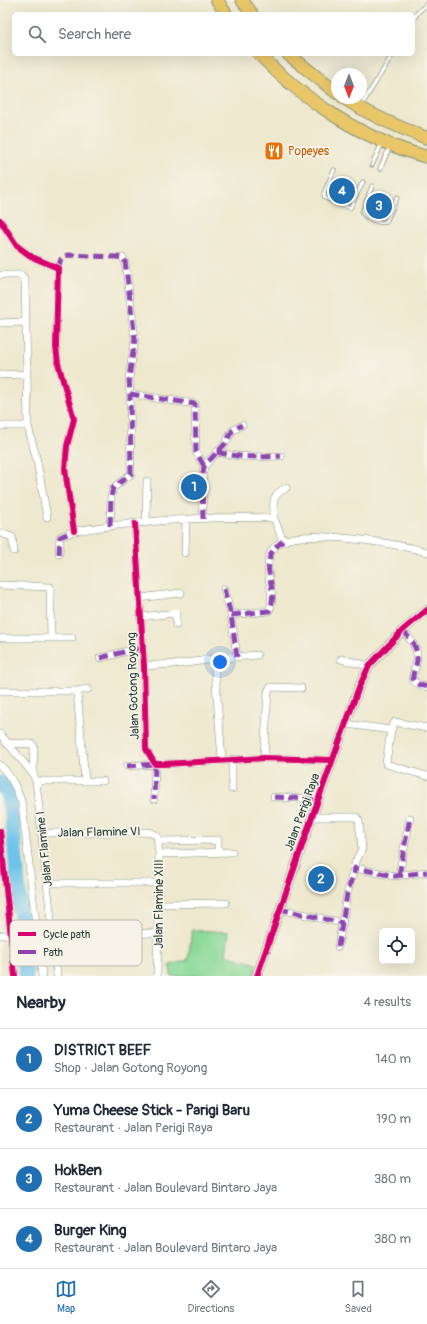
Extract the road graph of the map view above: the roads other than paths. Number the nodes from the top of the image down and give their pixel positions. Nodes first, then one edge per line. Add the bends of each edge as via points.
1 (217, 0) edge
2 (242, 0) edge
3 (427, 4) edge
4 (225, 12) edge
5 (251, 12) edge
6 (415, 17) edge
7 (261, 56) edge
8 (291, 56) edge
9 (391, 56) edge
10 (331, 88) edge
11 (354, 104) edge
12 (360, 108) junction
13 (427, 138) edge
14 (387, 143) junction
15 (427, 157) edge
16 (372, 166) dead end
17 (380, 169) dead end
18 (334, 170) dead end
19 (363, 182) dead end
20 (372, 186) dead end
21 (398, 197) dead end
22 (0, 220) edge
23 (123, 258) dead end
24 (0, 275) edge
25 (26, 322) junction
26 (0, 323) edge
27 (27, 374) junction
28 (0, 375) edge
29 (130, 394) junction
30 (242, 425) dead end
31 (0, 426) edge
32 (28, 426) junction
33 (217, 452) junction
34 (281, 456) dead end
35 (204, 466) junction
36 (147, 481) dead end
37 (286, 488) dead end
38 (47, 517) dead end
39 (274, 518) junction
40 (203, 519) junction
41 (186, 520) junction
42 (146, 523) junction
43 (135, 524) junction
44 (110, 526) junction
45 (74, 531) junction
46 (0, 533) edge
47 (283, 541) junction
48 (14, 551) dead end
49 (427, 552) edge
50 (185, 553) dead end
51 (59, 554) dead end
52 (0, 585) edge
53 (224, 589) dead end
54 (181, 593) dead end
55 (139, 598) junction
56 (427, 610) edge
57 (231, 615) junction
58 (140, 617) junction
59 (176, 625) dead end
60 (403, 630) junction
61 (0, 638) edge
62 (50, 638) junction
63 (72, 638) dead end
64 (143, 647) junction
65 (257, 655) dead end
66 (237, 657) junction
67 (100, 658) dead end
68 (214, 659) junction
69 (341, 659) dead end
70 (144, 666) junction
71 (369, 666) junction
72 (427, 687) edge
73 (301, 688) dead end
74 (88, 689) dead end
75 (77, 690) junction
76 (0, 691) edge
77 (346, 724) junction
78 (427, 728) edge
79 (391, 730) junction
80 (0, 734) edge
81 (6, 743) junction
82 (264, 758) junction
83 (232, 759) junction
84 (222, 760) junction
85 (332, 760) junction
86 (155, 764) junction
87 (0, 765) edge
88 (127, 766) dead end
89 (33, 774) junction
90 (427, 776) edge
91 (36, 781) junction
92 (84, 781) junction
93 (103, 781) dead end
94 (232, 789) dead end
95 (274, 797) dead end
96 (154, 799) dead end
97 (318, 799) junction
98 (312, 817) junction
99 (410, 818) dead end
100 (0, 833) edge
101 (42, 833) junction
102 (159, 841) junction
103 (218, 852) junction
104 (232, 852) dead end
105 (159, 854) junction
106 (356, 868) junction
107 (427, 872) edge
108 (399, 875) junction
109 (3, 882) edge
110 (48, 883) junction
111 (158, 883) junction
112 (226, 903) dead end
113 (158, 904) junction
114 (279, 909) junction
115 (35, 920) edge
116 (51, 920) edge
117 (343, 923) junction
118 (10, 928) edge
119 (142, 933) edge
120 (159, 933) junction
121 (338, 947) dead end
122 (14, 966) edge
123 (41, 966) edge
124 (56, 966) edge
125 (15, 976) edge
126 (42, 976) edge
127 (57, 976) edge
128 (157, 976) edge
129 (257, 976) edge

1 - 4 main road
2 - 5 main road
3 - 6 lane
7 - 14 main road via 308,97 347,123
8 - 10 main road
9 - 12 lane
11 - 12 main road
12 - 13 main road
14 - 15 main road
14 - 16 lane
14 - 17 lane
18 - 19 lane via 324,198 350,208
20 - 21 lane via 362,213 380,223 386,222
22 - 45 street via 17,246 32,257 58,268 56,347 74,419 67,446 65,469
23 - 29 street via 135,339 129,378
24 - 25 street via 21,275 25,280
25 - 26 street
25 - 27 street
27 - 28 street
27 - 32 street
29 - 35 street via 195,404 196,452
29 - 44 street via 131,474 113,488
30 - 33 street via 232,431
31 - 32 street
32 - 38 street
33 - 34 street via 249,457
33 - 35 street
35 - 40 street
36 - 42 street
37 - 39 street via 277,493 274,499
39 - 40 street
39 - 47 street
40 - 41 street
41 - 42 street
41 - 50 street
42 - 43 street
43 - 44 street
43 - 55 street, Jalan Gotong Royong
44 - 45 street
45 - 51 street via 60,537
46 - 48 street via 12,537
47 - 49 street via 303,537 356,540
47 - 57 street via 274,547 269,557 269,611
52 - 62 street via 50,587
53 - 57 street
54 - 55 street
55 - 58 street, Jalan Gotong Royong
56 - 60 street, Jalan Perigi Raya
57 - 66 street
58 - 59 street via 176,613
58 - 64 street, Jalan Gotong Royong
60 - 71 street, Jalan Perigi Raya
60 - 72 street via 418,655 412,674 413,680 418,685
61 - 62 street
62 - 63 street
64 - 67 street
64 - 70 street, Jalan Gotong Royong
65 - 66 street
66 - 68 street
68 - 70 street
68 - 84 street
69 - 71 street
70 - 86 street, Jalan Gotong Royong via 146,749
71 - 77 street, Jalan Perigi Raya
73 - 82 street via 271,687 268,691
74 - 75 street
75 - 76 street
75 - 92 street
77 - 79 street
77 - 85 street, Jalan Perigi Raya
78 - 79 street via 397,722
79 - 90 street via 386,764
80 - 81 street, Jalan Flamine I
81 - 89 street, Jalan Flamine I
81 - 89 street via 32,744
82 - 83 street
82 - 85 street
83 - 84 street
83 - 94 street
84 - 86 street
85 - 97 street, Jalan Perigi Raya
86 - 88 street
86 - 96 street
87 - 115 street via 13,781 22,804
89 - 91 street, Jalan Flamine I
91 - 92 street
91 - 101 street, Jalan Flamine I
92 - 93 street
95 - 97 street
97 - 98 street, Jalan Perigi Raya
98 - 106 street via 359,819 362,849 356,861
98 - 114 street, Jalan Perigi Raya
99 - 108 street
100 - 109 street
101 - 102 street, Jalan Flamine VI via 150,832
101 - 110 street, Jalan Flamine I
102 - 103 street via 218,840
102 - 105 street, Jalan Flamine XIII
103 - 104 street
103 - 105 street
105 - 111 street, Jalan Flamine XIII
106 - 108 street
106 - 117 street via 347,894
107 - 108 street
109 - 118 street
110 - 111 street
110 - 116 street, Jalan Flamine I
111 - 113 street, Jalan Flamine XIII
112 - 113 street
113 - 120 street, Jalan Flamine XIII
114 - 117 street
114 - 129 street, Jalan Perigi Raya
117 - 121 street
119 - 120 street
120 - 128 street, Jalan Flamine XIII
122 - 125 street
123 - 126 street
124 - 127 street, Jalan Flamine I

